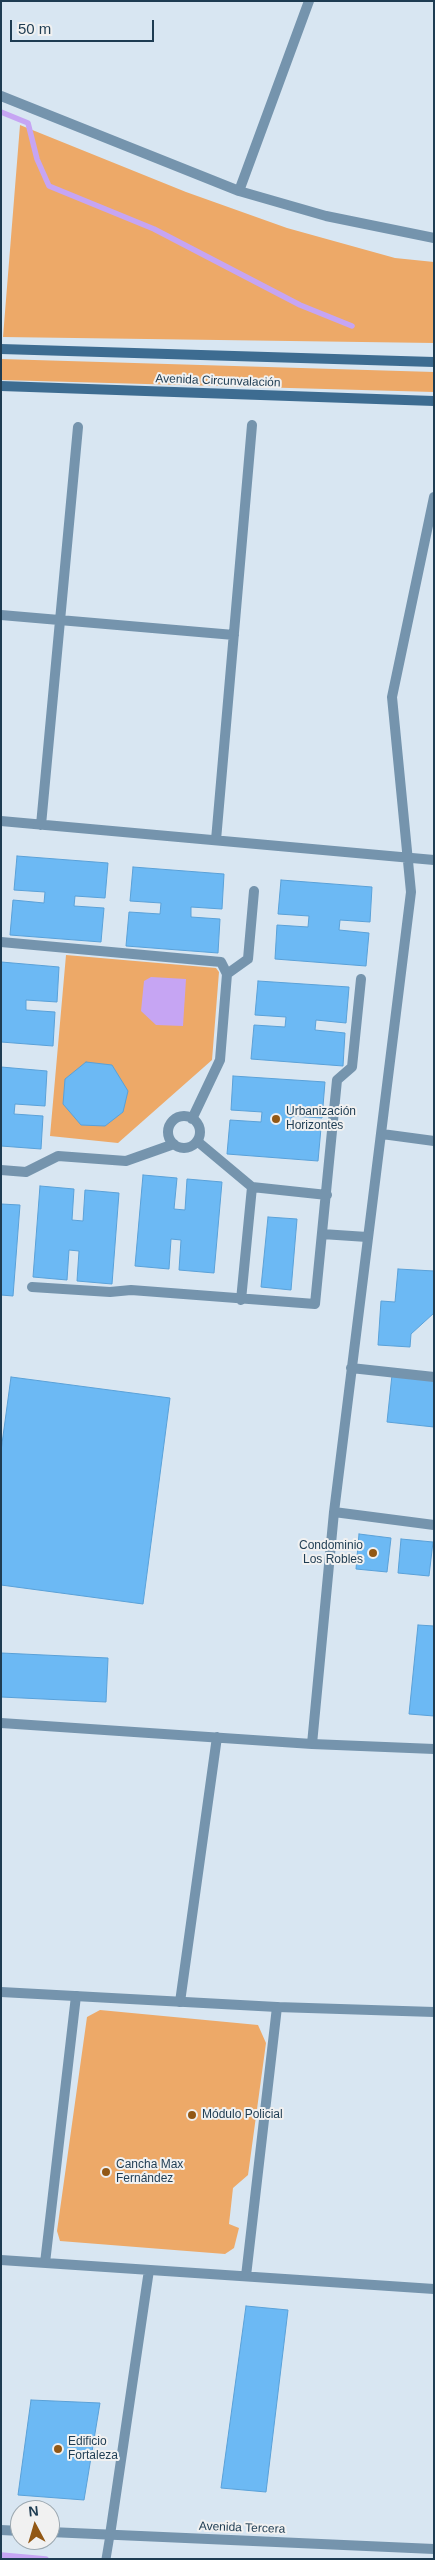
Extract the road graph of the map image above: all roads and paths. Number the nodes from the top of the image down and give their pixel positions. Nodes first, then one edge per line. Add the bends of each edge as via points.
1 (308, 1) edge
2 (1, 96) edge
3 (239, 191) junction
4 (434, 238) edge
5 (1, 349) edge
6 (434, 362) edge
7 (1, 386) edge
8 (434, 401) edge
9 (252, 425) dead end
10 (78, 427) dead end
11 (434, 497) edge
12 (1, 615) edge
13 (60, 620) junction
14 (234, 635) junction
15 (1, 821) edge
16 (41, 825) junction
17 (216, 840) junction
18 (409, 857) junction
19 (434, 860) edge
20 (254, 891) dead end
21 (1, 942) edge
22 (228, 974) junction
23 (361, 979) dead end
24 (192, 1119) junction
25 (382, 1134) junction
26 (434, 1140) edge
27 (197, 1141) junction
28 (174, 1144) junction
29 (1, 1170) edge
30 (252, 1187) junction
31 (327, 1195) junction
32 (322, 1234) junction
33 (367, 1237) junction
34 (32, 1287) dead end
35 (241, 1300) junction
36 (351, 1368) junction
37 (434, 1377) edge
38 (334, 1512) junction
39 (434, 1525) edge
40 (1, 1723) edge
41 (217, 1737) junction
42 (312, 1744) junction
43 (434, 1749) edge
44 (1, 1992) edge
45 (76, 1996) junction
46 (180, 2002) junction
47 (277, 2007) junction
48 (434, 2012) edge
49 (1, 2260) edge
50 (45, 2263) junction
51 (149, 2270) junction
52 (246, 2276) junction
53 (434, 2289) edge
54 (60, 2532) edge
55 (110, 2535) junction
56 (434, 2549) edge
57 (106, 2559) edge

1 - 3 street
2 - 3 street
3 - 4 street via 326,216
5 - 6 main road, Avenida Circunvalación
7 - 8 main road, Avenida Circunvalación
9 - 14 street
10 - 13 street
11 - 18 street via 392,697
12 - 13 street
13 - 14 street
13 - 16 street
14 - 17 street
15 - 16 street
16 - 17 street
17 - 18 street
18 - 19 street
18 - 25 street via 411,892
20 - 22 street via 248,958
21 - 22 street via 221,962
22 - 24 street via 220,1060
23 - 31 street via 352,1067 338,1080
24 - 27 street via 199,1127
24 - 28 street via 182,1117 173,1121 168,1130
25 - 26 street
25 - 33 street
27 - 28 street via 184,1148
27 - 30 street
28 - 29 street via 126,1161 58,1156 26,1172
30 - 31 street
30 - 35 street
31 - 32 street
32 - 33 street
32 - 35 street via 316,1304
33 - 36 street
34 - 35 street via 110,1292 131,1290
36 - 37 street
36 - 38 street
38 - 39 street
38 - 42 street
40 - 41 street
41 - 42 street
41 - 46 street
42 - 43 street
44 - 45 street
45 - 46 street
45 - 50 street
46 - 47 street
47 - 48 street
47 - 52 street
49 - 50 street
50 - 51 street
51 - 52 street
51 - 55 street
52 - 53 street
54 - 55 street, Avenida Tercera
55 - 56 street, Avenida Tercera
55 - 57 lane

